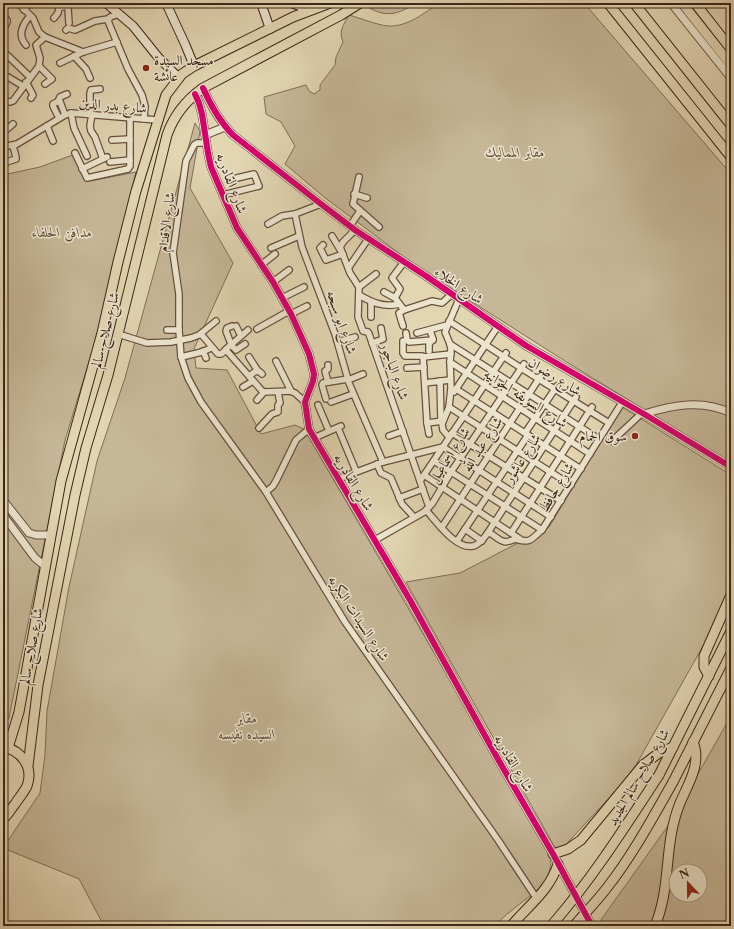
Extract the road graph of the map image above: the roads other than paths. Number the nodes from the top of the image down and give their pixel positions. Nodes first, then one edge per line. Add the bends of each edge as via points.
1 (18, 3) edge
2 (30, 3) edge
3 (106, 3) edge
4 (166, 3) edge
5 (261, 3) edge
6 (291, 3) edge
7 (330, 3) edge
8 (360, 3) edge
9 (608, 3) edge
10 (634, 3) edge
11 (671, 3) edge
12 (682, 3) edge
13 (695, 3) edge
14 (70, 4) edge
15 (24, 10) junction
16 (311, 10) junction
17 (119, 14) junction
18 (3, 16) edge
19 (30, 16) junction
20 (54, 18) dead end
21 (108, 19) junction
22 (69, 23) dead end
23 (270, 29) junction
24 (3, 30) edge
25 (66, 30) dead end
26 (45, 37) junction
27 (117, 42) junction
28 (26, 45) dead end
29 (731, 49) edge
30 (83, 52) junction
31 (3, 54) edge
32 (74, 56) junction
33 (60, 63) dead end
34 (731, 65) edge
35 (39, 66) junction
36 (194, 66) junction
37 (8, 77) dead end
38 (30, 78) junction
39 (90, 78) dead end
40 (179, 78) junction
41 (731, 78) edge
42 (24, 84) junction
43 (45, 84) dead end
44 (100, 88) dead end
45 (203, 88) junction
46 (67, 94) dead end
47 (195, 94) junction
48 (31, 98) dead end
49 (3, 101) edge
50 (57, 102) dead end
51 (72, 113) junction
52 (65, 114) junction
53 (91, 114) junction
54 (58, 118) junction
55 (130, 118) junction
56 (144, 119) junction
57 (157, 120) junction
58 (14, 124) dead end
59 (731, 125) edge
60 (47, 126) junction
61 (225, 127) junction
62 (3, 129) edge
63 (205, 135) junction
64 (112, 140) dead end
65 (130, 140) junction
66 (53, 141) dead end
67 (206, 143) junction
68 (13, 146) junction
69 (3, 147) edge
70 (75, 153) dead end
71 (87, 156) dead end
72 (731, 157) edge
73 (107, 159) junction
74 (130, 160) junction
75 (3, 163) edge
76 (82, 169) junction
77 (359, 177) dead end
78 (237, 178) dead end
79 (354, 194) junction
80 (223, 195) junction
81 (368, 198) dead end
82 (321, 204) junction
83 (360, 211) junction
84 (296, 214) junction
85 (268, 224) dead end
86 (379, 227) dead end
87 (353, 228) junction
88 (299, 236) junction
89 (332, 236) dead end
90 (368, 239) junction
91 (323, 245) dead end
92 (271, 248) dead end
93 (343, 253) junction
94 (275, 254) dead end
95 (404, 262) junction
96 (261, 265) junction
97 (348, 267) junction
98 (289, 270) dead end
99 (376, 274) dead end
100 (273, 282) junction
101 (304, 287) dead end
102 (359, 287) junction
103 (384, 292) dead end
104 (452, 294) junction
105 (359, 295) junction
106 (282, 298) junction
107 (395, 298) junction
108 (460, 299) junction
109 (371, 302) junction
110 (399, 304) junction
111 (307, 306) dead end
112 (404, 310) junction
113 (290, 312) junction
114 (371, 317) dead end
115 (216, 321) dead end
116 (448, 323) junction
117 (403, 326) dead end
118 (498, 326) junction
119 (381, 328) dead end
120 (257, 329) dead end
121 (167, 330) dead end
122 (179, 330) junction
123 (248, 330) dead end
124 (430, 330) junction
125 (406, 333) dead end
126 (417, 333) dead end
127 (118, 334) junction
128 (201, 334) junction
129 (241, 336) junction
130 (355, 337) dead end
131 (433, 340) junction
132 (179, 341) junction
133 (403, 341) dead end
134 (338, 342) junction
135 (372, 343) junction
136 (245, 344) dead end
137 (450, 344) junction
138 (231, 345) junction
139 (485, 345) junction
140 (211, 348) junction
141 (225, 350) junction
142 (203, 351) junction
143 (429, 351) dead end
144 (451, 354) junction
145 (505, 355) junction
146 (181, 357) junction
147 (249, 357) dead end
148 (423, 357) junction
149 (206, 358) dead end
150 (475, 360) junction
151 (276, 361) dead end
152 (450, 362) junction
153 (328, 365) dead end
154 (522, 366) junction
155 (424, 367) junction
156 (407, 368) dead end
157 (494, 371) junction
158 (466, 373) junction
159 (363, 374) dead end
160 (542, 374) dead end
161 (251, 379) junction
162 (538, 379) junction
163 (348, 380) junction
164 (450, 380) junction
165 (440, 381) junction
166 (328, 382) junction
167 (511, 382) junction
168 (425, 383) junction
169 (485, 385) junction
170 (243, 388) dead end
171 (556, 388) junction
172 (456, 389) junction
173 (291, 391) junction
174 (264, 392) junction
175 (278, 392) junction
176 (353, 394) junction
177 (529, 394) junction
178 (502, 396) junction
179 (450, 397) junction
180 (575, 399) junction
181 (257, 400) dead end
182 (474, 401) junction
183 (623, 401) junction
184 (305, 402) junction
185 (545, 404) junction
186 (318, 405) dead end
187 (449, 407) junction
188 (520, 408) junction
189 (591, 409) junction
190 (491, 412) junction
191 (643, 413) junction
192 (731, 413) edge
193 (464, 416) junction
194 (564, 416) junction
195 (535, 418) junction
196 (442, 421) junction
197 (427, 423) junction
198 (510, 423) junction
199 (609, 423) junction
200 (580, 426) junction
201 (481, 427) junction
202 (259, 428) dead end
203 (309, 429) junction
204 (403, 430) junction
205 (554, 430) junction
206 (329, 432) junction
207 (429, 434) dead end
208 (526, 434) junction
209 (451, 435) junction
210 (389, 436) dead end
211 (314, 438) junction
212 (499, 439) junction
213 (600, 439) junction
214 (570, 441) junction
215 (612, 441) dead end
216 (470, 444) junction
217 (544, 446) junction
218 (443, 447) junction
219 (517, 451) junction
220 (590, 454) junction
221 (410, 455) junction
222 (488, 456) junction
223 (560, 456) junction
224 (460, 458) junction
225 (434, 461) junction
226 (383, 462) junction
227 (534, 462) junction
228 (377, 464) junction
229 (506, 467) junction
230 (731, 467) edge
231 (581, 469) junction
232 (479, 470) junction
233 (358, 472) junction
234 (452, 472) junction
235 (550, 472) junction
236 (424, 475) junction
237 (523, 478) junction
238 (338, 479) junction
239 (497, 481) junction
240 (420, 482) junction
241 (470, 484) junction
242 (571, 485) junction
243 (442, 487) junction
244 (540, 488) junction
245 (423, 489) junction
246 (266, 492) junction
247 (514, 492) junction
248 (487, 495) junction
249 (399, 498) junction
250 (3, 500) edge
251 (460, 500) junction
252 (561, 501) junction
253 (530, 503) junction
254 (505, 506) junction
255 (428, 509) junction
256 (477, 511) junction
257 (3, 515) edge
258 (551, 516) junction
259 (414, 517) junction
260 (521, 517) junction
261 (494, 522) junction
262 (442, 527) junction
263 (465, 529) junction
264 (542, 530) junction
265 (511, 533) junction
266 (487, 534) junction
267 (51, 535) junction
268 (375, 540) junction
269 (457, 541) junction
270 (482, 541) junction
271 (524, 542) junction
272 (45, 566) junction
273 (731, 595) edge
274 (731, 631) edge
275 (731, 668) edge
276 (709, 676) junction
277 (728, 677) edge
278 (693, 742) junction
279 (5, 747) edge
280 (673, 747) junction
281 (28, 766) junction
282 (3, 819) edge
283 (553, 854) junction
284 (558, 864) junction
285 (537, 899) junction
286 (511, 926) edge
287 (551, 926) edge
288 (574, 926) edge
289 (592, 926) edge
290 (655, 926) edge

1 - 15 street
2 - 15 street
3 - 17 main road
4 - 36 main road
5 - 23 main road
6 - 16 main road
7 - 16 main road, شارع صلاح سالم
8 - 45 main road, شارع صلاح سالم
9 - 72 main road
10 - 59 main road
11 - 41 street
12 - 34 main road
13 - 29 main road
14 - 20 street via 59,8
14 - 22 street
15 - 19 street
16 - 23 main road, شارع صلاح سالم
17 - 21 street
17 - 40 main road via 133,26
18 - 24 street via 7,20
19 - 26 street via 38,32
19 - 28 street via 23,25 21,38
21 - 25 street via 95,21 75,30
21 - 27 street
23 - 36 main road, شارع صلاح سالم
26 - 30 street
26 - 35 street via 36,45 40,58
27 - 30 street
27 - 56 street via 142,95 145,106
30 - 32 street
31 - 38 street
32 - 33 street
32 - 39 street via 86,69
35 - 38 street
35 - 43 street via 52,79
36 - 40 main road, شارع صلاح سالم
37 - 42 street
38 - 42 street
40 - 57 main road, شارع صلاح سالم via 166,95
42 - 48 street via 33,95
42 - 49 street via 12,101
44 - 53 street via 91,90
45 - 47 main road, شارع صلاح سالم
45 - 61 street, شارع الخلاء via 214,112
46 - 52 street via 59,100
47 - 63 street, شارع القادريه via 201,109
47 - 127 main road, شارع صلاح سالم via 180,109 170,125
50 - 54 street via 52,106
51 - 52 street, شارع بدر الدين
51 - 53 street, شارع بدر الدين
51 - 71 street via 74,128
52 - 54 street, شارع بدر الدين
53 - 55 street, شارع بدر الدين
53 - 73 street via 91,131
54 - 60 street, شارع بدر الدين
55 - 56 street, شارع بدر الدين
55 - 65 street
56 - 57 street, شارع بدر الدين
57 - 267 main road, شارع صلاح سالم via 136,190 92,370 68,454
58 - 62 street via 6,130
60 - 66 street
60 - 68 street, شارع بدر الدين
61 - 63 street
61 - 82 street, شارع الخلاء
63 - 67 street, شارع القادريه
64 - 65 street
65 - 74 street
67 - 80 street, شارع القادريه via 211,167
67 - 122 street, شارع الاقدام via 194,145 184,168 173,253 179,294
68 - 69 street, شارع بدر الدين
68 - 75 street via 16,159
70 - 76 street
73 - 74 street
73 - 76 street
74 - 76 street via 128,169 88,178
77 - 79 street
78 - 80 street via 254,174 259,186
79 - 81 street
79 - 83 street via 353,204
80 - 96 street, شارع القادريه via 237,228
82 - 84 street
82 - 87 street, شارع الخلاء
83 - 86 street
83 - 87 street
84 - 85 street via 282,216
84 - 88 street, شارع ابو سبحه
87 - 90 street, شارع الخلاء
87 - 93 street via 341,244
88 - 92 street
88 - 134 street, شارع ابو سبحه
89 - 93 street
90 - 95 street, شارع الخلاء
90 - 97 street
91 - 93 street via 320,248 326,260
93 - 97 street
94 - 96 street
95 - 104 street, شارع الخلاء
95 - 107 street via 392,278 400,289
96 - 100 street, شارع القادريه
97 - 102 street
98 - 100 street
99 - 102 street
100 - 106 street, شارع القادريه
101 - 106 street
102 - 105 street, شارع الباجور
103 - 107 street
104 - 108 street, شارع الخلاء
104 - 112 street via 442,303 432,301
105 - 109 street
105 - 135 street, شارع الباجور via 359,320 363,331 369,333
106 - 113 street, شارع القادريه
107 - 110 street
108 - 116 street
108 - 118 street, شارع الخلاء
109 - 110 street via 393,306
109 - 114 street
110 - 112 street
111 - 113 street
112 - 117 street via 399,313
113 - 120 street
113 - 184 street, شارع القادريه via 309,354 314,374
115 - 128 street
116 - 124 street
116 - 137 street via 445,332
116 - 139 street, شارع رضوان
118 - 139 street
118 - 183 street, شارع الخلاء via 529,347
119 - 135 street via 383,339
121 - 122 street
122 - 132 street, شارع الاقدام
123 - 129 street
124 - 126 street
124 - 131 street
125 - 131 street via 409,342
127 - 132 street via 147,343
127 - 281 main road, شارع صلاح سالم via 75,495 38,685
128 - 132 street
128 - 140 street
129 - 138 street
129 - 138 street via 234,326 227,328
130 - 134 street
131 - 143 street via 429,345
132 - 146 street, شارع السيدات البكريه
133 - 148 street via 404,356
134 - 163 street, شارع ابو سبحه
135 - 204 street, شارع الباجور
136 - 138 street via 236,350
137 - 144 street
137 - 150 street
138 - 141 street
139 - 145 street, شارع رضوان
139 - 150 street
140 - 141 street via 220,355
140 - 142 street
141 - 161 street
142 - 146 street
142 - 149 street
144 - 148 street
144 - 152 street
145 - 154 street, شارع رضوان
145 - 157 street
146 - 246 street, شارع السيدات البكريه via 188,378 201,402
147 - 161 street via 260,373
148 - 155 street
150 - 157 street
150 - 158 street
151 - 173 street
152 - 158 street, شارع السويقه الجوانيه
152 - 164 street
153 - 166 street via 325,373
154 - 162 street, شارع رضوان
154 - 167 street, شارع اسماعيل
155 - 156 street
155 - 168 street
157 - 167 street
157 - 169 street
158 - 169 street, شارع السويقه الجوانيه
158 - 172 street
159 - 163 street
160 - 162 street, شارع عبد الله
161 - 170 street
161 - 174 street
162 - 171 street, شارع رضوان
162 - 177 street, شارع عبد الله
163 - 166 street
163 - 176 street, شارع ابو سبحه
164 - 165 street
164 - 179 street
165 - 168 street
165 - 196 street
166 - 176 street via 322,385 329,400
167 - 177 street
167 - 178 street, شارع اسماعيل
168 - 197 street
169 - 178 street, شارع السويقه الجوانيه
169 - 182 street
171 - 180 street, شارع رضوان
171 - 185 street
172 - 179 street
172 - 182 street
173 - 175 street
173 - 184 street
174 - 175 street
174 - 181 street
175 - 202 street via 278,412 272,414
176 - 226 street, شارع ابو سبحه
177 - 185 street
177 - 188 street, شارع عبد الله
178 - 188 street, شارع السويقه الجوانيه
178 - 190 street, شارع اسماعيل
179 - 187 street
180 - 189 street, شارع رضوان
180 - 194 street, شارع عاشور
182 - 190 street
182 - 193 street
183 - 191 street, شارع الخلاء
183 - 199 street, شارع حافظ
184 - 203 street, شارع القادريه
185 - 194 street
185 - 195 street
186 - 206 street
187 - 193 street
187 - 196 street
188 - 195 street, شارع السويقه الجوانيه
188 - 198 street, شارع عبد الله
189 - 199 street, شارع رضوان
189 - 200 street
190 - 198 street
190 - 201 street, شارع اسماعيل
191 - 192 street via 692,404 714,407
191 - 215 street
191 - 230 street, شارع الخلاء
193 - 201 street
193 - 209 street
194 - 200 street
194 - 205 street, شارع عاشور
195 - 205 street, شارع السويقه الجوانيه
195 - 208 street
196 - 197 street
196 - 209 street via 442,428
197 - 207 street
198 - 208 street
198 - 212 street, شارع عبد الله
199 - 213 street, شارع حافظ
200 - 213 street
200 - 214 street
201 - 212 street
201 - 216 street, شارع اسماعيل
203 - 211 street, شارع القادريه
203 - 246 street via 296,440 274,486
204 - 210 street
204 - 221 street, شارع الباجور
205 - 214 street, شارع السويقه الجوانيه
205 - 217 street, شارع عاشور
206 - 211 street
206 - 233 street via 340,427
208 - 217 street
208 - 219 street
209 - 216 street
209 - 218 street
211 - 238 street, شارع القادريه
212 - 219 street
212 - 222 street, شارع عبد الله
213 - 220 street, شارع حافظ
214 - 220 street, شارع السويقه الجوانيه
214 - 223 street
216 - 222 street
216 - 224 street, شارع اسماعيل
217 - 223 street
217 - 227 street, شارع عاشور
218 - 221 street
218 - 224 street
218 - 225 street
219 - 227 street
219 - 229 street
220 - 231 street, شارع حافظ
221 - 226 street
221 - 240 street, شارع الباجور
222 - 229 street
222 - 232 street, شارع عبد الله
223 - 231 street
223 - 235 street
224 - 232 street
224 - 234 street, شارع اسماعيل
225 - 234 street
225 - 236 street
226 - 228 street
227 - 235 street
227 - 237 street, شارع عاشور
228 - 233 street
228 - 249 street via 381,473 392,480
229 - 237 street
229 - 239 street
231 - 242 street, شارع حافظ
232 - 239 street
232 - 241 street, شارع عبد الله
233 - 238 street
234 - 241 street
234 - 243 street, شارع اسماعيل
235 - 242 street
235 - 244 street
236 - 240 street
236 - 243 street
237 - 244 street
237 - 247 street, شارع عاشور
238 - 268 street, شارع القادريه
239 - 247 street
239 - 248 street
240 - 245 street, شارع الباجور
241 - 248 street
241 - 251 street, شارع عبد الله
242 - 252 street, شارع حافظ
243 - 251 street
243 - 255 street, شارع اسماعيل
244 - 252 street
244 - 253 street
245 - 249 street
245 - 255 street, شارع الباجور
246 - 285 street, شارع السيدات البكريه via 345,622
247 - 253 street
247 - 254 street, شارع عاشور
248 - 254 street
248 - 256 street
249 - 259 street
250 - 267 street via 29,533
251 - 256 street
251 - 262 street, شارع عبد الله
252 - 258 street, شارع حافظ
253 - 258 street
253 - 260 street
254 - 260 street
254 - 261 street, شارع عاشور
255 - 259 street, شارع اسماعيل
255 - 262 street
256 - 261 street
256 - 263 street
257 - 272 street via 35,558
258 - 264 street, شارع حافظ
259 - 268 street, شارع اسماعيل
260 - 264 street
260 - 265 street
261 - 265 street
261 - 266 street, شارع عاشور
262 - 269 street
263 - 269 street
263 - 270 street
264 - 271 street, شارع حافظ
265 - 271 street
266 - 270 street, شارع عاشور
266 - 271 street, شارع حافظ via 505,543 515,539
267 - 272 main road, شارع صلاح سالم
268 - 283 street, شارع القادريه
269 - 270 street via 471,546
272 - 279 main road, شارع صلاح سالم via 19,712
273 - 276 main road via 704,656 704,667
274 - 276 main road, شارع صلاح سالم الجديد
275 - 277 main road
276 - 280 main road, شارع صلاح سالم الجديد
277 - 278 main road
278 - 288 main road, bridge via 644,833 606,888
278 - 290 main road via 697,753 696,764 671,830 664,894
279 - 281 main road via 20,754
280 - 283 main road via 659,753 643,765 581,840 568,849
280 - 287 main road, شارع صلاح سالم الجديد, bridge via 659,775 603,860
281 - 282 main road, شارع صلاح سالم via 29,780 26,789
283 - 284 street, شارع القادريه
284 - 285 main road via 550,883
284 - 289 street, شارع القادريه
285 - 286 main road

